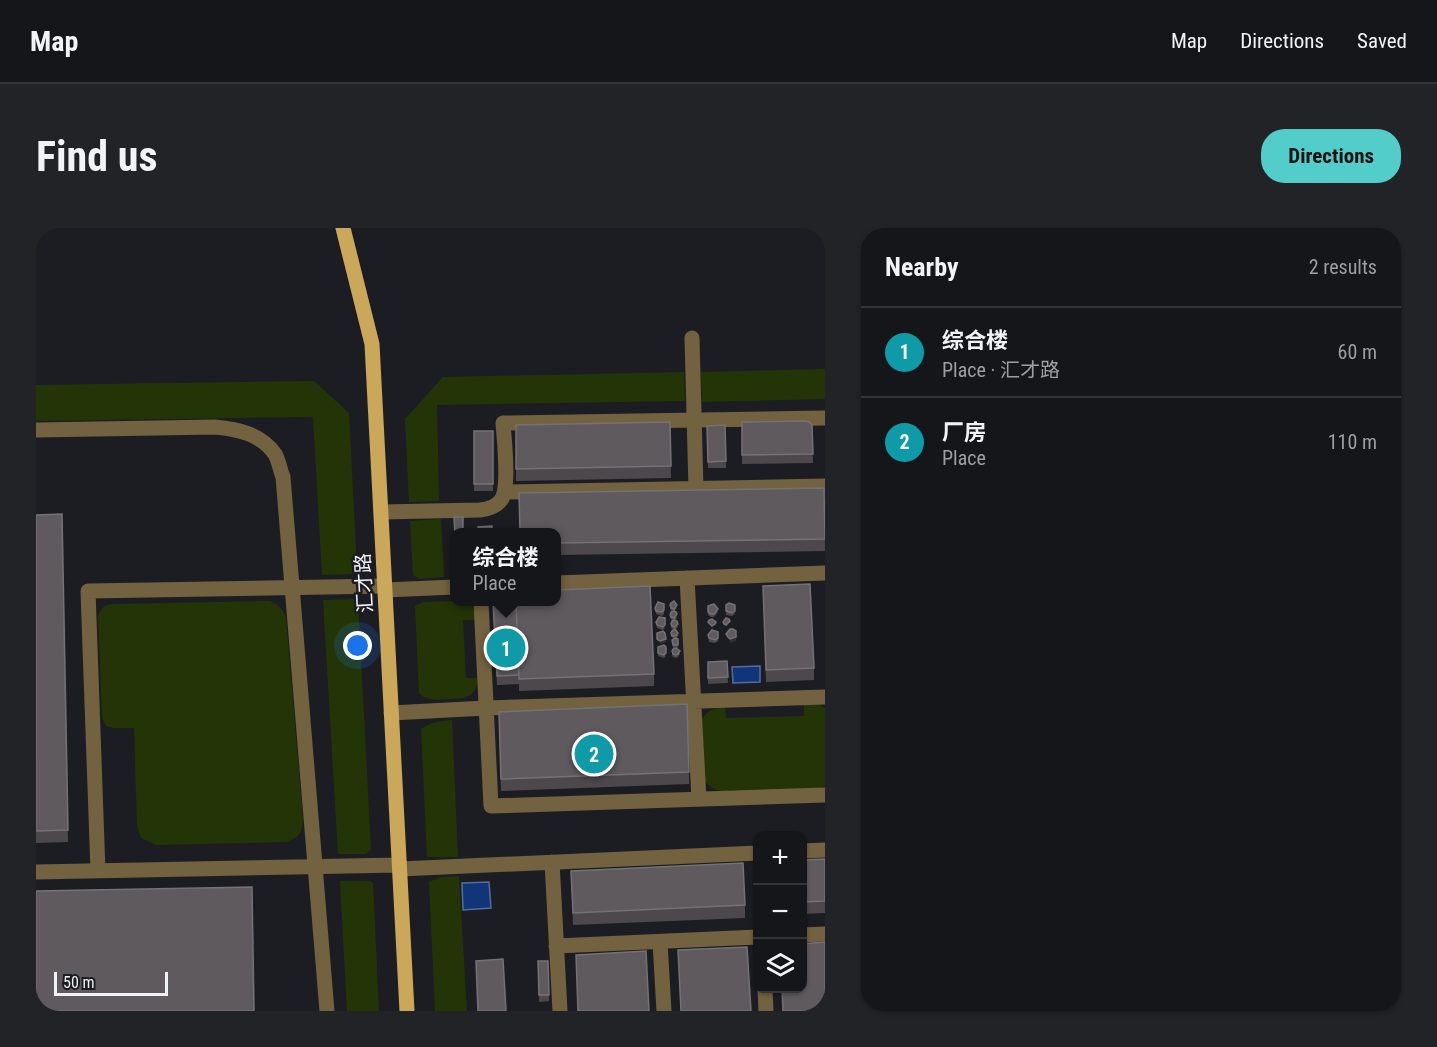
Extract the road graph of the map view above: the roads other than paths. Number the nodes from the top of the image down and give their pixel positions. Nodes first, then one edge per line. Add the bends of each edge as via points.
1 (343, 228) edge
2 (692, 339) dead end
3 (825, 417) edge
4 (695, 420) junction
5 (36, 430) edge
6 (825, 486) edge
7 (696, 489) junction
8 (505, 492) junction
9 (381, 512) junction
10 (825, 573) edge
11 (687, 578) junction
12 (561, 583) edge
13 (450, 587) edge
14 (292, 588) junction
15 (385, 588) junction
16 (481, 606) edge
17 (825, 697) edge
18 (694, 701) junction
19 (486, 708) junction
20 (392, 712) junction
21 (825, 795) edge
22 (699, 799) junction
23 (825, 850) edge
24 (807, 851) edge
25 (753, 853) edge
26 (552, 862) junction
27 (315, 867) junction
28 (400, 867) junction
29 (98, 871) junction
30 (36, 872) edge
31 (825, 934) edge
32 (807, 935) edge
33 (753, 937) edge
34 (660, 942) junction
35 (556, 946) junction
36 (765, 993) edge
37 (327, 1011) edge
38 (407, 1011) edge
39 (560, 1011) edge
40 (664, 1011) edge
41 (766, 1011) edge

1 - 9 main road, 汇才路 via 372,344
2 - 4 lane
3 - 4 lane
4 - 7 lane
4 - 8 lane via 503,423
5 - 14 lane via 215,427 234,429 262,441 275,455 283,477
6 - 7 lane
7 - 8 lane
8 - 9 lane via 497,504 485,510
9 - 15 main road, 汇才路
10 - 11 lane
11 - 12 lane
11 - 18 lane
13 - 15 lane
14 - 15 lane
14 - 27 lane
14 - 29 lane via 88,591
15 - 20 main road, 汇才路
16 - 19 lane
17 - 18 lane
18 - 19 lane
18 - 22 lane
19 - 20 lane
19 - 22 lane via 490,806
20 - 28 main road, 汇才路
21 - 22 lane
23 - 24 lane
25 - 26 lane
26 - 28 lane
26 - 35 lane
27 - 28 lane
27 - 29 lane
27 - 37 lane
28 - 38 main road, 汇才路
29 - 30 lane
31 - 32 lane
33 - 34 lane
34 - 35 lane
34 - 40 lane
35 - 39 lane
36 - 41 lane

